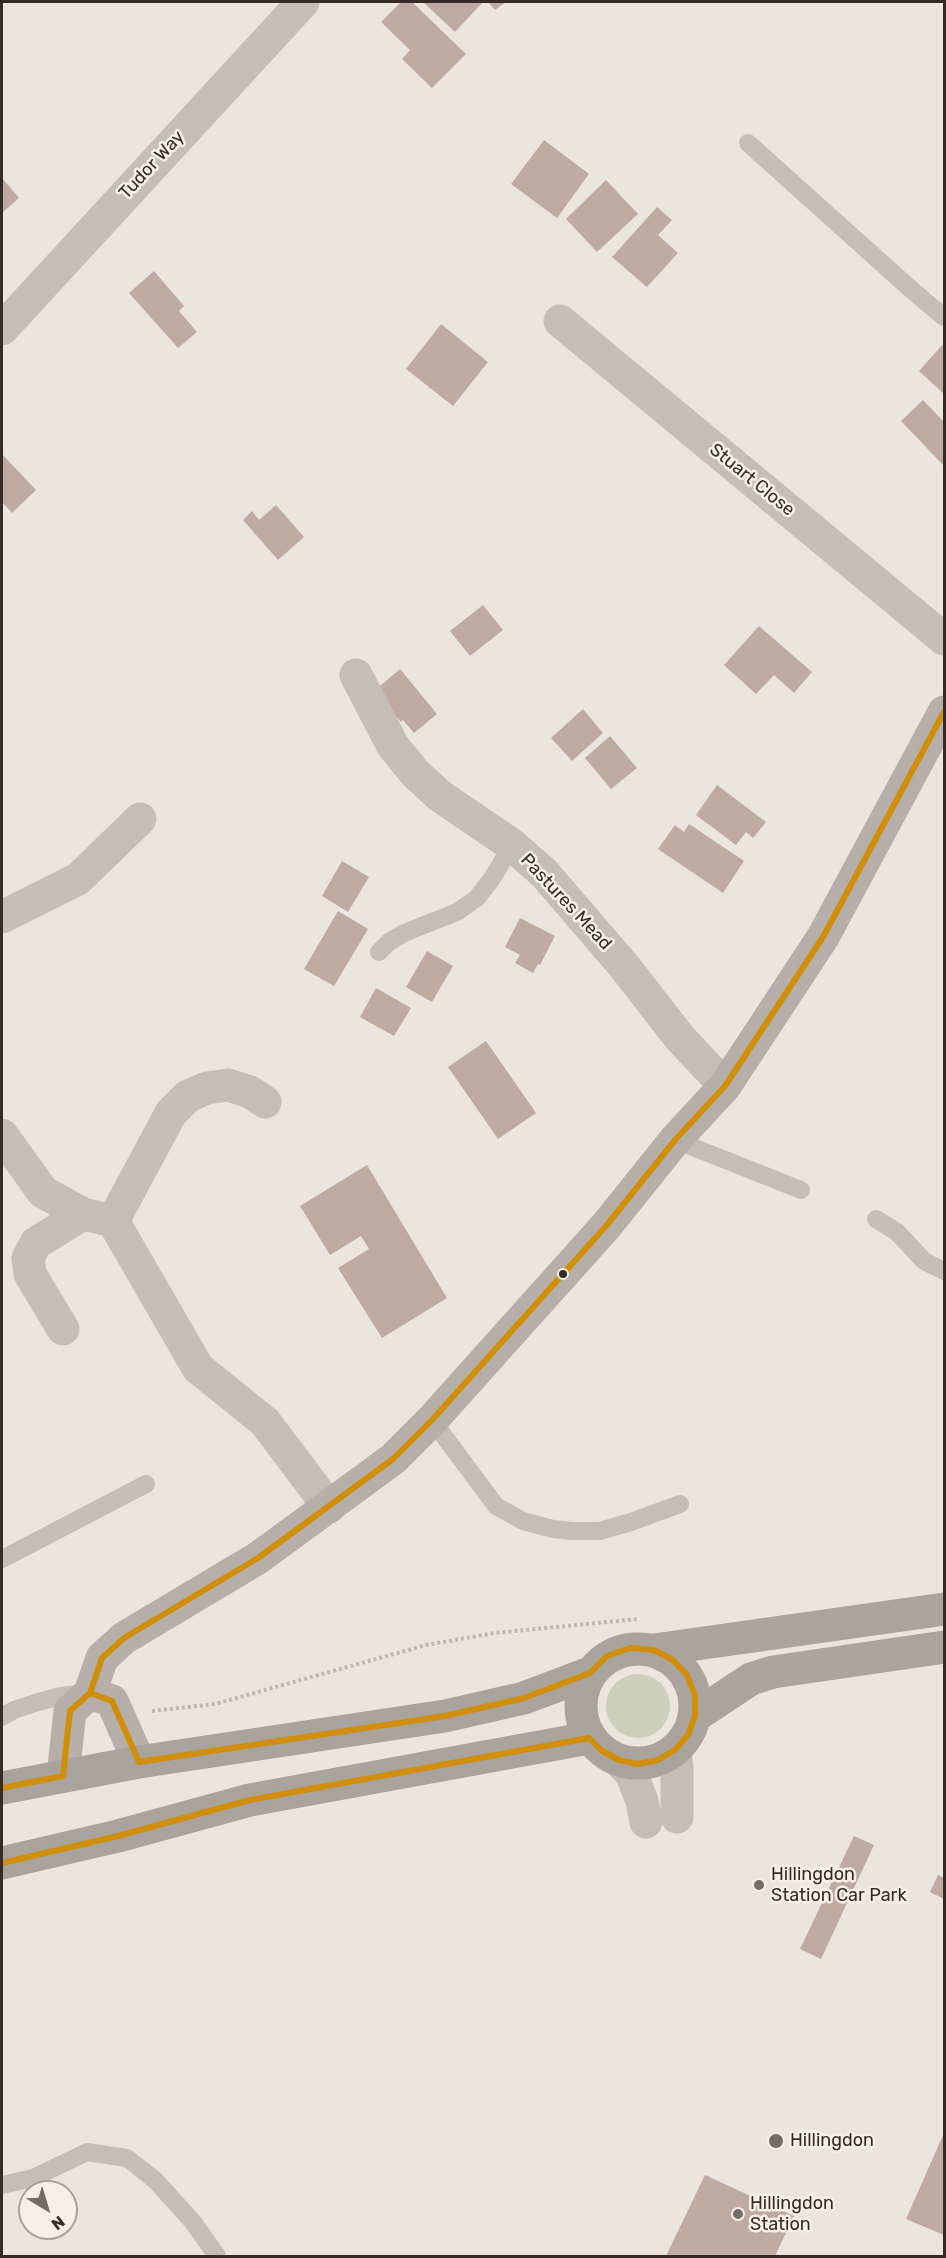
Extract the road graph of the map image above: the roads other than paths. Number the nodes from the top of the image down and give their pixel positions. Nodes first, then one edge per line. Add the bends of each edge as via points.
1 (303, 2) edge
2 (748, 143) dead end
3 (945, 317) edge
4 (560, 321) dead end
5 (2, 329) edge
6 (945, 639) edge
7 (356, 675) dead end
8 (945, 712) edge
9 (140, 819) dead end
10 (512, 845) junction
11 (2, 917) edge
12 (379, 952) dead end
13 (725, 1086) junction
14 (265, 1102) dead end
15 (2, 1135) edge
16 (675, 1140) junction
17 (801, 1190) dead end
18 (98, 1217) junction
19 (876, 1219) dead end
20 (945, 1271) edge
21 (63, 1329) dead end
22 (432, 1420) junction
23 (146, 1484) dead end
24 (680, 1504) dead end
25 (329, 1507) junction
26 (2, 1559) edge
27 (945, 1609) edge
28 (945, 1647) edge
29 (654, 1650) junction
30 (590, 1673) junction
31 (90, 1693) junction
32 (694, 1716) junction
33 (2, 1717) edge
34 (589, 1738) junction
35 (675, 1750) junction
36 (619, 1760) junction
37 (139, 1762) junction
38 (63, 1776) junction
39 (2, 1788) edge
40 (2, 1863) edge
41 (2, 2185) edge
42 (217, 2256) edge

1 - 5 street, Tudor Way
2 - 3 lane
4 - 6 street, Stuart Close
7 - 10 street, Pastures Mead via 393,746 415,773 440,796
8 - 13 street via 823,937
9 - 11 street via 78,879
10 - 12 lane via 477,898 457,912 404,933
10 - 13 street, Pastures Mead via 582,915 680,1038
13 - 16 street
14 - 18 street via 228,1085 188,1096 171,1113
15 - 18 street via 43,1192
16 - 17 lane
16 - 22 street via 606,1226
18 - 21 street via 36,1243 28,1258 30,1274
18 - 25 street via 198,1368 265,1422
19 - 20 lane via 897,1232 924,1261
22 - 24 lane via 496,1506 523,1521 554,1529 600,1531
22 - 25 street via 393,1459
23 - 26 lane
25 - 31 street via 258,1557 124,1638 102,1658
27 - 29 highway
28 - 32 highway via 773,1672 751,1679
29 - 30 main road via 630,1648 607,1656
29 - 32 main road via 673,1659 687,1675 695,1695
30 - 34 main road via 581,1694 580,1716
30 - 37 main road via 524,1698 445,1716
31 - 33 lane via 38,1702
31 - 37 street via 112,1701
31 - 38 street via 70,1711
32 - 35 main road via 688,1735
34 - 36 main road
34 - 40 main road via 249,1800
35 - 36 main road via 638,1764
35 - 36 street via 661,1819 642,1801 632,1774
37 - 38 main road
38 - 39 main road
41 - 42 lane via 33,2178 87,2152 127,2158 155,2180

